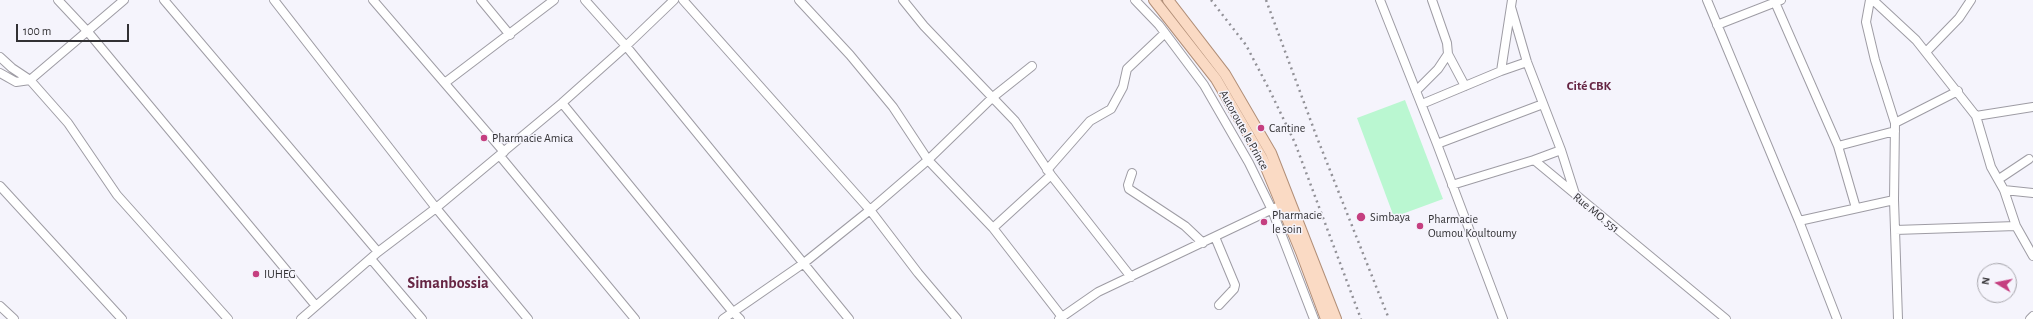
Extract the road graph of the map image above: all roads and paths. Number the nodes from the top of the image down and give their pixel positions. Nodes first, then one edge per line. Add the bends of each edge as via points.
1 (58, 0) edge
2 (124, 0) edge
3 (164, 0) edge
4 (274, 0) edge
5 (373, 0) edge
6 (481, 0) edge
7 (554, 0) edge
8 (585, 0) edge
9 (674, 0) edge
10 (683, 0) edge
11 (799, 0) edge
12 (903, 0) edge
13 (1136, 0) edge
14 (1154, 0) edge
15 (1168, 0) edge
16 (1380, 0) edge
17 (1432, 0) edge
18 (1707, 0) edge
19 (1870, 0) edge
20 (1873, 0) edge
21 (1971, 0) edge
22 (1776, 1) edge
23 (1512, 3) edge
24 (1717, 25) junction
25 (88, 32) junction
26 (1165, 32) junction
27 (510, 35) junction
28 (626, 46) junction
29 (1926, 52) junction
30 (1448, 54) junction
31 (0, 57) edge
32 (1527, 62) junction
33 (1032, 66) dead end
34 (1501, 71) junction
35 (0, 73) edge
36 (30, 80) junction
37 (446, 82) junction
38 (1465, 86) junction
39 (1416, 91) junction
40 (1958, 91) junction
41 (993, 97) junction
42 (562, 103) junction
43 (1422, 104) junction
44 (1543, 104) junction
45 (2033, 107) edge
46 (1976, 116) junction
47 (1895, 127) junction
48 (1437, 144) junction
49 (1838, 146) junction
50 (1560, 150) junction
51 (502, 154) junction
52 (2029, 159) dead end
53 (928, 160) junction
54 (1534, 160) junction
55 (1049, 173) junction
56 (1132, 173) dead end
57 (1999, 179) junction
58 (1452, 185) junction
59 (0, 186) edge
60 (2004, 190) junction
61 (2033, 193) edge
62 (1575, 195) junction
63 (1894, 200) junction
64 (1277, 207) junction
65 (436, 208) junction
66 (1856, 208) junction
67 (870, 210) junction
68 (1799, 221) junction
69 (2016, 226) junction
70 (993, 228) junction
71 (1895, 230) junction
72 (1215, 237) junction
73 (1203, 243) junction
74 (378, 252) junction
75 (2033, 256) edge
76 (371, 259) junction
77 (804, 263) junction
78 (1132, 277) junction
79 (1219, 305) dead end
80 (0, 306) edge
81 (312, 309) junction
82 (732, 311) junction
83 (2033, 316) edge
84 (1061, 318) edge
85 (14, 319) edge
86 (122, 319) edge
87 (228, 319) edge
88 (301, 319) edge
89 (315, 319) edge
90 (422, 319) edge
91 (528, 319) edge
92 (635, 319) edge
93 (723, 319) edge
94 (740, 319) edge
95 (849, 319) edge
96 (957, 319) edge
97 (1314, 319) edge
98 (1326, 319) edge
99 (1336, 319) edge
100 (1503, 319) edge
101 (1726, 319) edge
102 (1837, 319) edge
103 (1898, 319) edge
104 (2030, 319) edge

1 - 25 street
2 - 25 street
3 - 74 street
4 - 65 street
5 - 37 street
6 - 27 street
7 - 27 street
8 - 28 street
9 - 28 street
10 - 67 street
11 - 53 street via 850,55 893,107
12 - 41 street via 924,26
13 - 26 street
14 - 64 main road, Autoroute le Prince via 1216,79 1262,158
15 - 99 main road, Autoroute le Prince via 1225,74 1271,153
16 - 39 street
17 - 30 street via 1447,43
18 - 24 street
19 - 47 street via 1866,22
20 - 29 street
21 - 29 street via 1959,18
22 - 24 street
22 - 49 street
23 - 32 street
23 - 34 street
24 - 68 street
25 - 36 street
25 - 81 street
26 - 55 street via 1127,69 1123,87 1111,109 1090,121
26 - 64 street via 1204,85
27 - 37 street
28 - 42 street
28 - 77 street
29 - 40 street
30 - 38 street
30 - 39 street via 1438,69
31 - 36 street
32 - 34 street
32 - 44 street
33 - 41 street
34 - 38 street
35 - 36 street via 16,82
36 - 87 street via 68,123 117,195
37 - 51 street
38 - 43 street
39 - 43 street
40 - 46 street
40 - 47 street
41 - 53 street
41 - 55 street via 1014,121
42 - 51 street
42 - 82 street
43 - 48 street
44 - 48 street
44 - 50 street
45 - 46 street
46 - 57 street via 1991,167
47 - 49 street
47 - 63 street
48 - 58 street
49 - 66 street
50 - 54 street
50 - 62 street
51 - 65 street
51 - 92 street
52 - 57 street
53 - 67 street
53 - 70 street
54 - 58 street
54 - 62 street, Rue MO. 551
55 - 70 street
55 - 78 street
56 - 73 street via 1128,189 1186,226
57 - 60 street
58 - 100 street
59 - 86 street
60 - 61 street
60 - 69 street
62 - 101 street, Rue MO. 551
63 - 66 street
63 - 71 street
64 - 72 street
64 - 97 street
64 - 98 main road, Autoroute le Prince
65 - 74 street
65 - 91 street
66 - 68 street
67 - 77 street
67 - 96 street
68 - 102 street
69 - 71 street
69 - 75 street
70 - 84 street
71 - 103 street
72 - 73 street
72 - 79 street via 1234,285 1234,289
73 - 78 street
74 - 76 street
76 - 81 street
76 - 90 street
77 - 82 street
77 - 95 street
78 - 84 street via 1098,292
80 - 85 street
81 - 88 street
81 - 89 street
82 - 93 street
82 - 94 street
83 - 104 street

